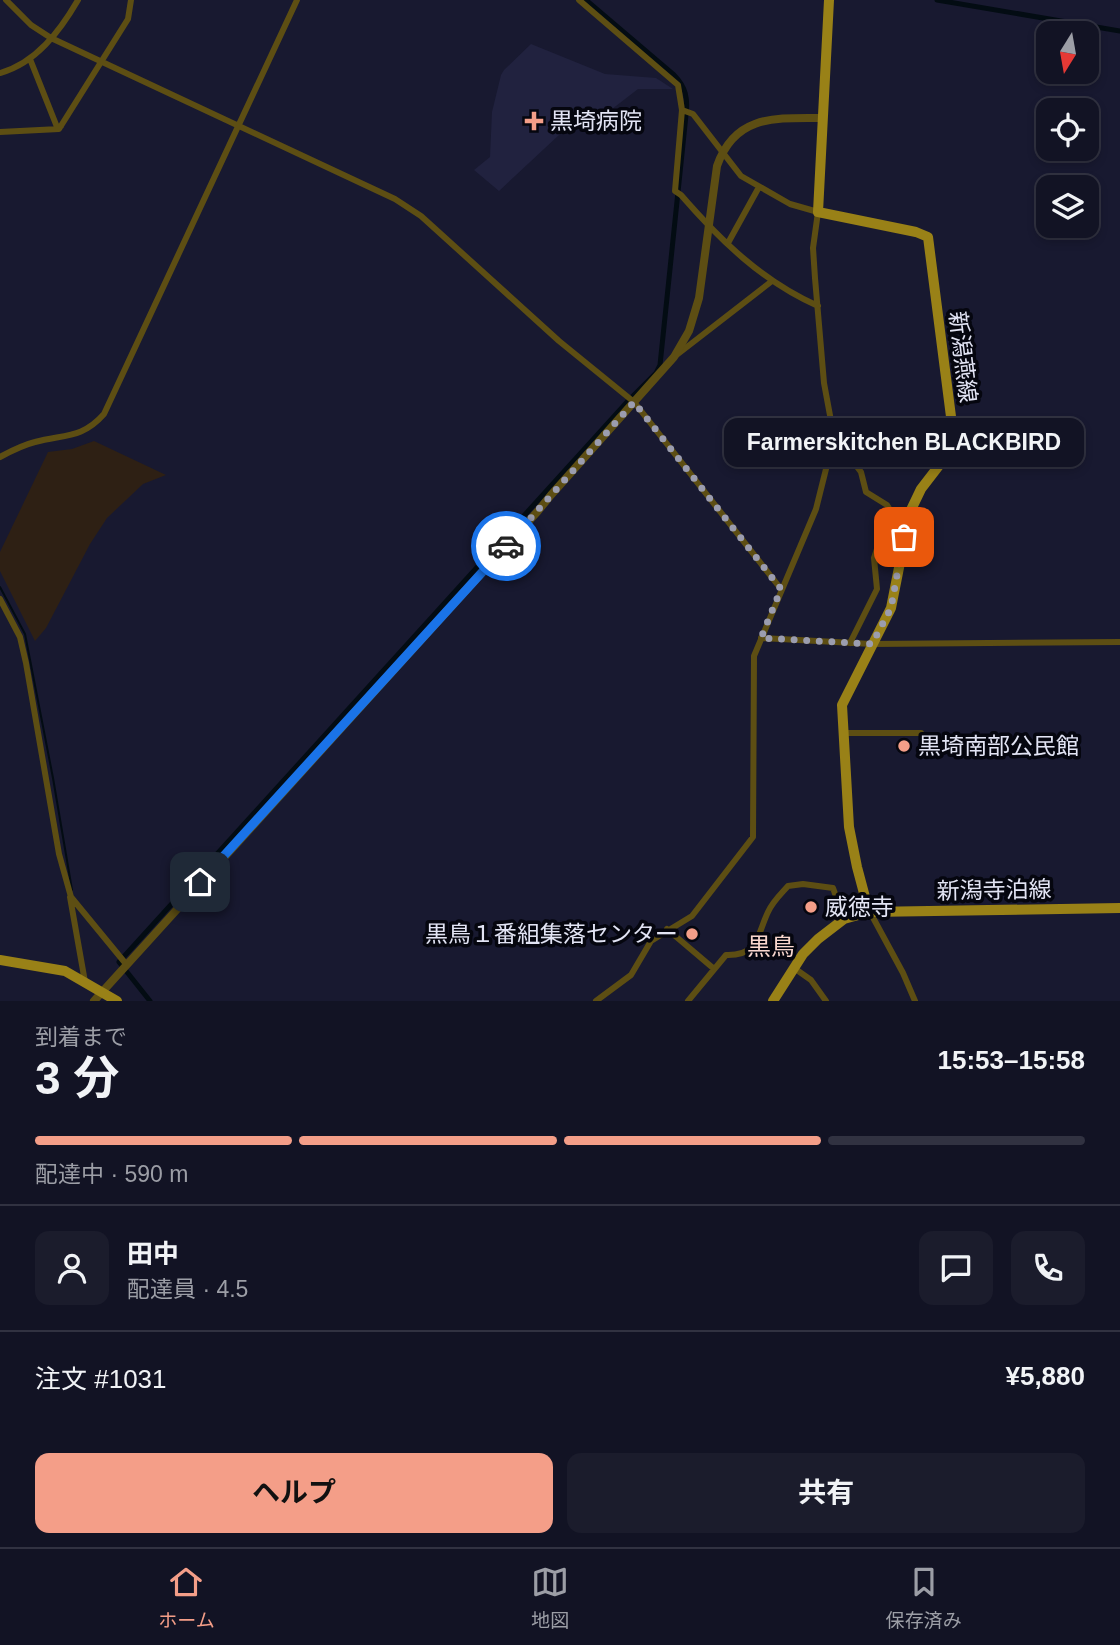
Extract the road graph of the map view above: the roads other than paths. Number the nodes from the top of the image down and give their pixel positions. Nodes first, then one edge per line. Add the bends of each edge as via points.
1 (6, 0) edge
2 (78, 0) edge
3 (131, 0) edge
4 (297, 0) edge
5 (579, 0) edge
6 (829, 0) edge
7 (51, 38) junction
8 (30, 59) junction
9 (102, 63) junction
10 (0, 73) edge
11 (682, 110) junction
12 (822, 118) junction
13 (238, 125) junction
14 (61, 126) junction
15 (0, 132) edge
16 (721, 153) junction
17 (759, 187) junction
18 (818, 212) junction
19 (709, 224) junction
20 (728, 243) junction
21 (772, 281) junction
22 (818, 306) junction
23 (674, 357) junction
24 (634, 402) junction
25 (834, 437) junction
26 (0, 457) edge
27 (781, 589) junction
28 (0, 599) edge
29 (761, 638) junction
30 (1120, 642) edge
31 (850, 643) junction
32 (872, 644) junction
33 (843, 733) junction
34 (921, 733) dead end
35 (68, 888) junction
36 (1120, 908) edge
37 (869, 912) junction
38 (844, 919) junction
39 (667, 929) junction
40 (0, 960) edge
41 (126, 964) junction
42 (713, 968) junction
43 (794, 968) junction
44 (85, 982) junction
45 (98, 995) edge
46 (117, 1001) edge
47 (596, 1001) edge
48 (688, 1001) edge
49 (773, 1001) edge
50 (826, 1001) edge
51 (915, 1001) edge

1 - 7 street
2 - 7 street
3 - 9 street via 128,19
4 - 13 street
5 - 11 street via 677,85
6 - 12 main road
7 - 8 street
7 - 9 street
8 - 10 street
8 - 14 street via 57,127
9 - 13 street
9 - 14 street
11 - 16 street via 694,114
11 - 19 street via 675,191
12 - 16 street via 767,119 751,124
12 - 18 main road
13 - 24 street via 395,199 421,216
13 - 26 street via 104,414 77,435 38,441
14 - 15 street via 53,131
16 - 17 street via 741,176
16 - 19 street
17 - 18 street via 790,204
17 - 20 street
18 - 22 street via 813,248
18 - 32 main road, 新潟燕線 via 923,234 930,243 954,440 910,512 891,608
19 - 20 street
19 - 23 street via 699,298
20 - 21 street
21 - 22 street
21 - 23 street
22 - 25 street
23 - 24 street
24 - 27 street
24 - 41 street
25 - 27 street via 816,509
25 - 31 street via 861,472 866,492 890,510 874,558 877,589
27 - 29 street
28 - 35 street via 20,637
29 - 31 street
29 - 39 street via 754,656 753,837 692,916
30 - 32 street
31 - 32 street
32 - 33 main road, 新潟燕線 via 842,705
33 - 34 street
33 - 37 main road, 新潟燕線 via 852,846
35 - 41 street
35 - 44 street
36 - 37 main road, 新潟寺泊線
37 - 38 main road, 新潟寺泊線
37 - 51 street
38 - 42 street via 834,888 788,886 767,913 752,948 726,956
38 - 43 main road via 818,939
39 - 42 street
39 - 47 street via 651,941 631,975
40 - 44 main road via 65,971
41 - 45 street
42 - 48 street
43 - 49 main road
43 - 50 street via 811,980
44 - 45 main road
45 - 46 main road

